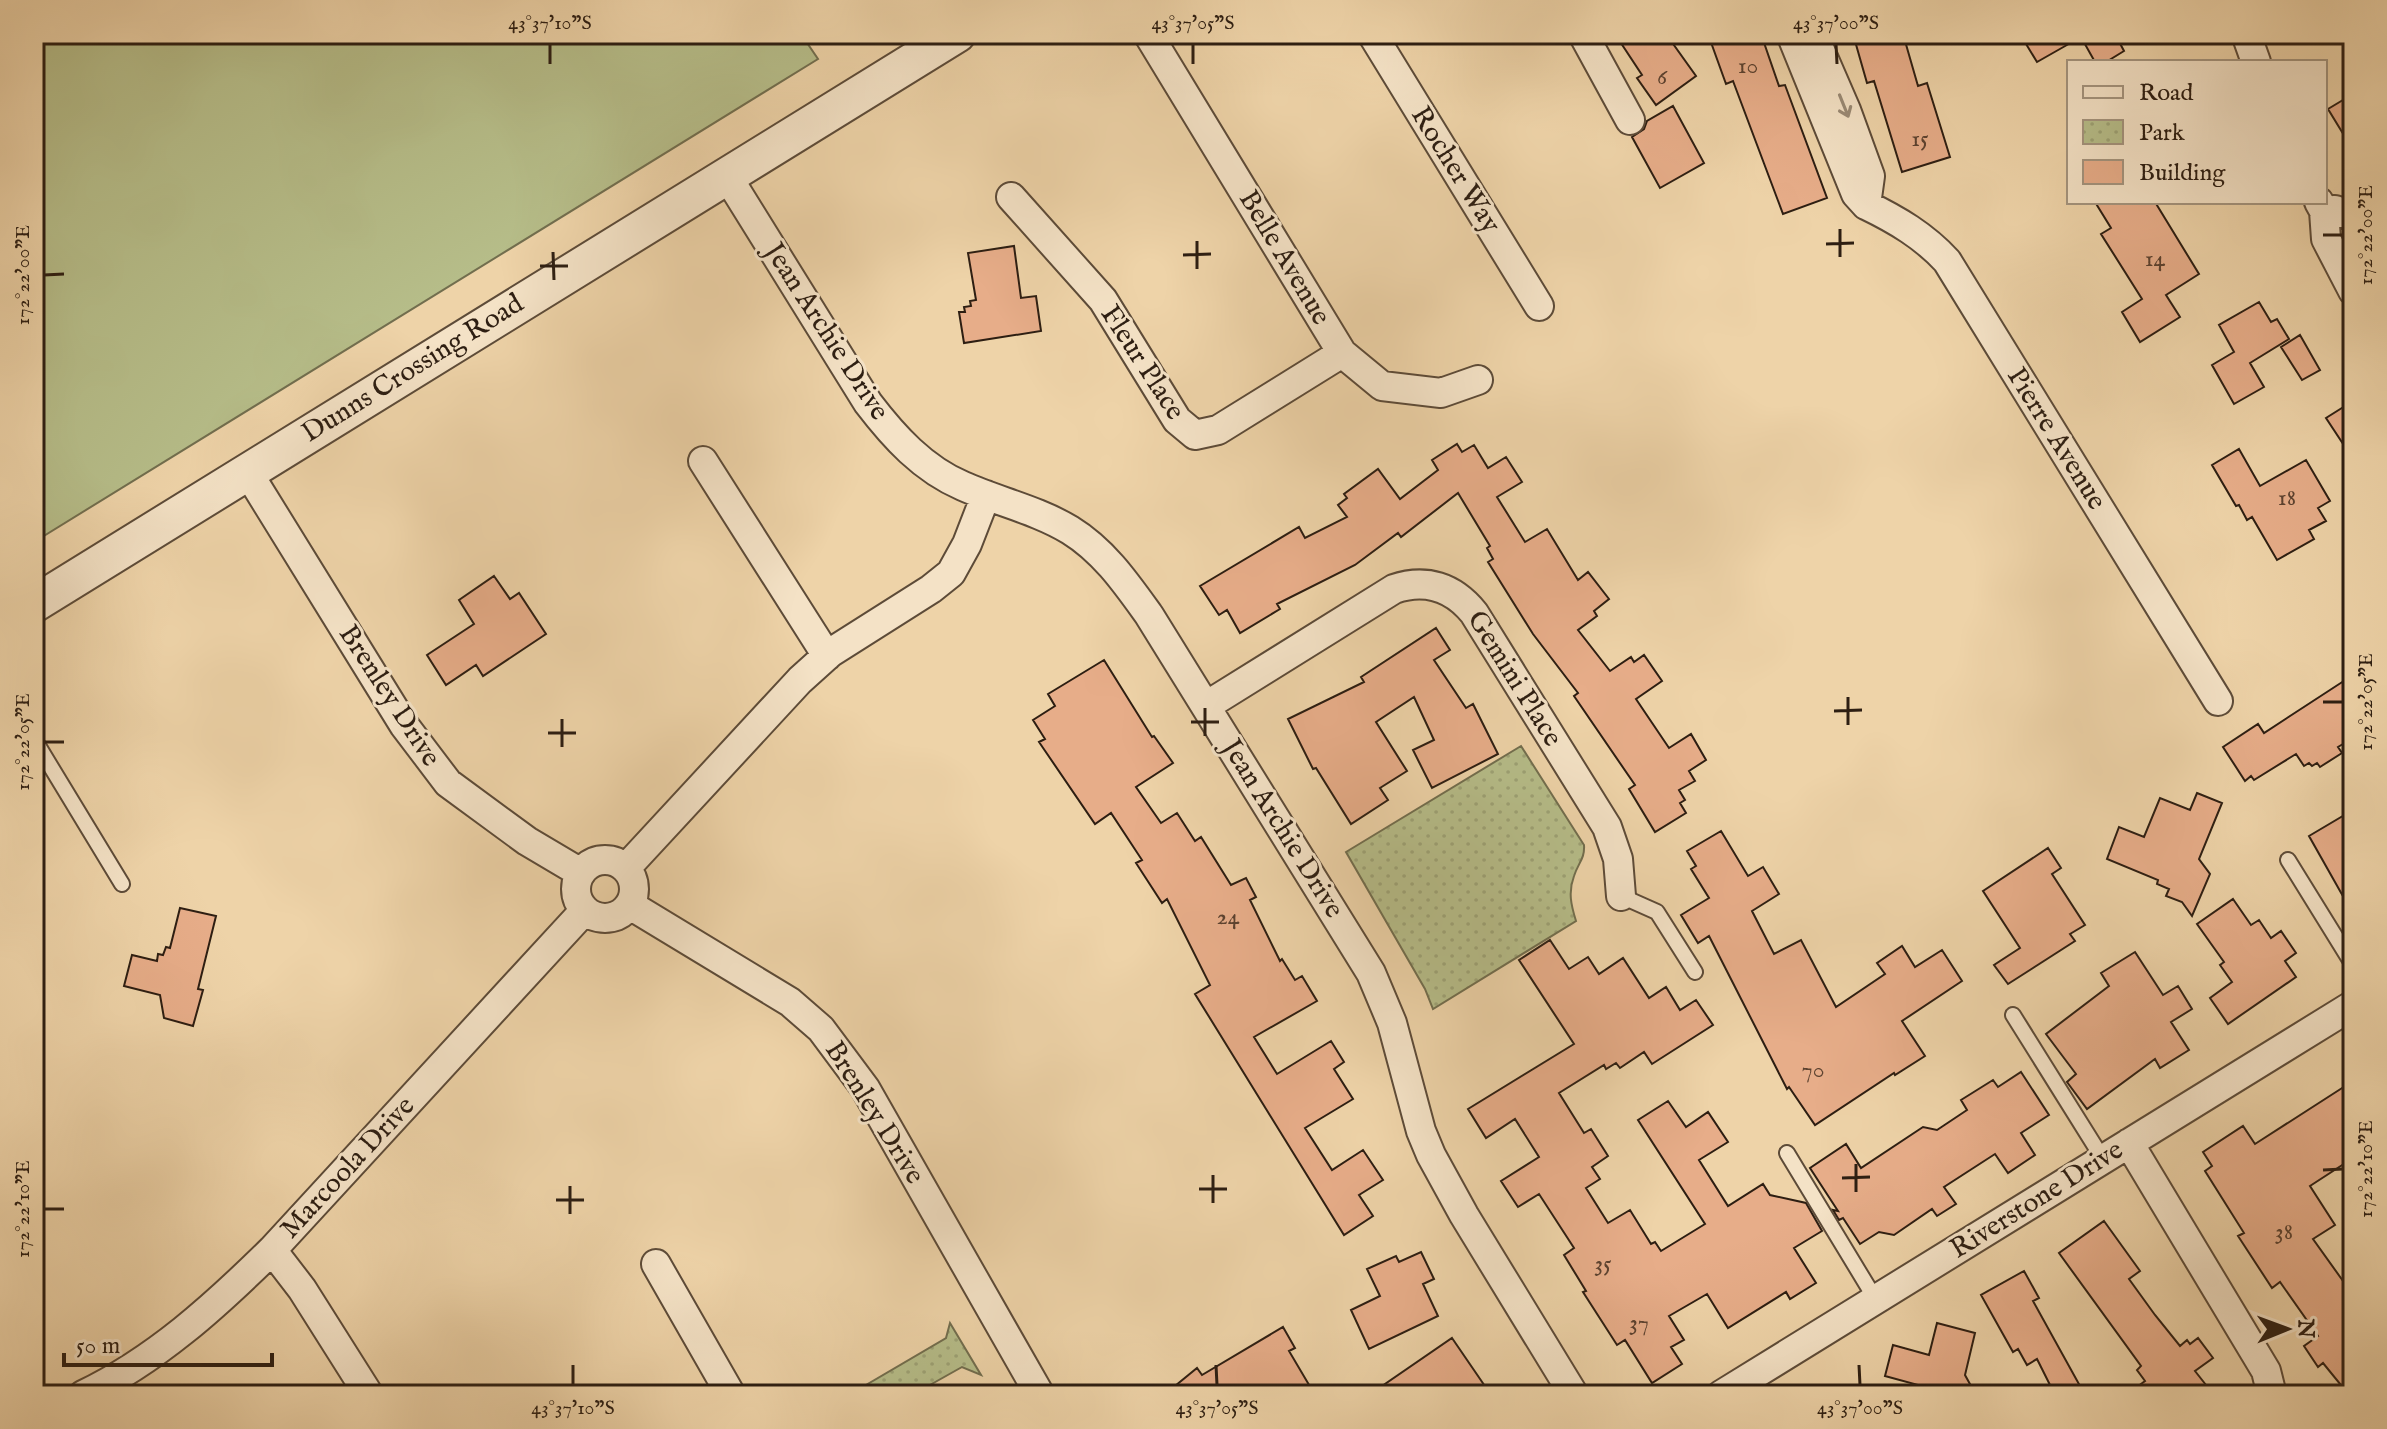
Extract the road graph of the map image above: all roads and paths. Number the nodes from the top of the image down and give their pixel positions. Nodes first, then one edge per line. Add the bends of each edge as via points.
1 (957, 34) edge
2 (1148, 34) edge
3 (1372, 34) edge
4 (1583, 34) edge
5 (1791, 34) edge
6 (1813, 34) edge
7 (2246, 34) edge
8 (2255, 60) edge
9 (1630, 120) dead end
10 (727, 176) junction
11 (1011, 197) dead end
12 (1866, 205) junction
13 (2322, 206) edge
14 (2353, 216) edge
15 (2353, 291) edge
16 (1539, 306) dead end
17 (1342, 353) junction
18 (1478, 380) dead end
19 (703, 461) dead end
20 (247, 471) junction
21 (986, 495) junction
22 (34, 604) edge
23 (827, 656) junction
24 (2218, 701) dead end
25 (1206, 706) junction
26 (34, 739) edge
27 (2288, 860) dead end
28 (626, 868) junction
29 (581, 873) junction
30 (122, 884) dead end
31 (1621, 896) joint
32 (630, 905) junction
33 (585, 910) junction
34 (2353, 965) edge
35 (1695, 972) dead end
36 (2353, 1005) edge
37 (2013, 1015) dead end
38 (2129, 1143) junction
39 (1787, 1153) dead end
40 (2103, 1159) junction
41 (272, 1250) junction
42 (656, 1264) dead end
43 (1876, 1300) junction
44 (83, 1395) edge
45 (369, 1395) edge
46 (731, 1395) edge
47 (1040, 1395) edge
48 (1574, 1395) edge
49 (1721, 1395) edge
50 (2272, 1395) edge

1 - 10 street, Dunns Crossing Road
2 - 17 street, Belle Avenue
3 - 16 street, Rocher Way
4 - 9 street
5 - 12 street via 1856,194
6 -> 12 street via 1870,176
7 - 8 street
10 - 20 street, Dunns Crossing Road
10 - 21 street, Jean Archie Drive via 890,432 923,463
11 - 17 street, Fleur Place via 1103,300 1177,420 1195,435 1218,430
12 - 24 street, Pierre Avenue via 1919,235 1947,261
13 - 14 street
13 - 15 street via 2326,239
17 - 18 street, Belle Avenue via 1382,386 1441,393
19 - 23 street
20 - 22 street, Dunns Crossing Road
20 - 29 street, Brenley Drive via 404,725 448,783
21 - 23 street via 951,573
21 - 25 street, Jean Archie Drive via 1040,515 1091,545 1115,568
23 - 28 street
25 - 31 street, Gemini Place via 1394,589 1423,583 1453,592 1474,613 1607,827 1618,859
25 - 48 street, Jean Archie Drive via 1371,973 1392,1023 1431,1155
26 - 30 lane
27 - 34 lane
28 - 29 street via 602,860
28 - 32 street via 634,885
29 - 33 street via 576,889
31 - 35 lane via 1657,912
32 - 33 street via 609,918
32 - 47 street, Brenley Drive via 790,1002 821,1029 865,1088
33 - 41 street, Marcoola Drive
36 - 38 street, Riverstone Drive
37 - 40 lane
38 - 40 street, Riverstone Drive
38 - 50 street via 2266,1371
39 - 43 lane
40 - 43 street, Riverstone Drive
41 - 44 street, Marcoola Drive via 170,1343
41 - 45 street
42 - 46 street
43 - 49 street, Riverstone Drive

